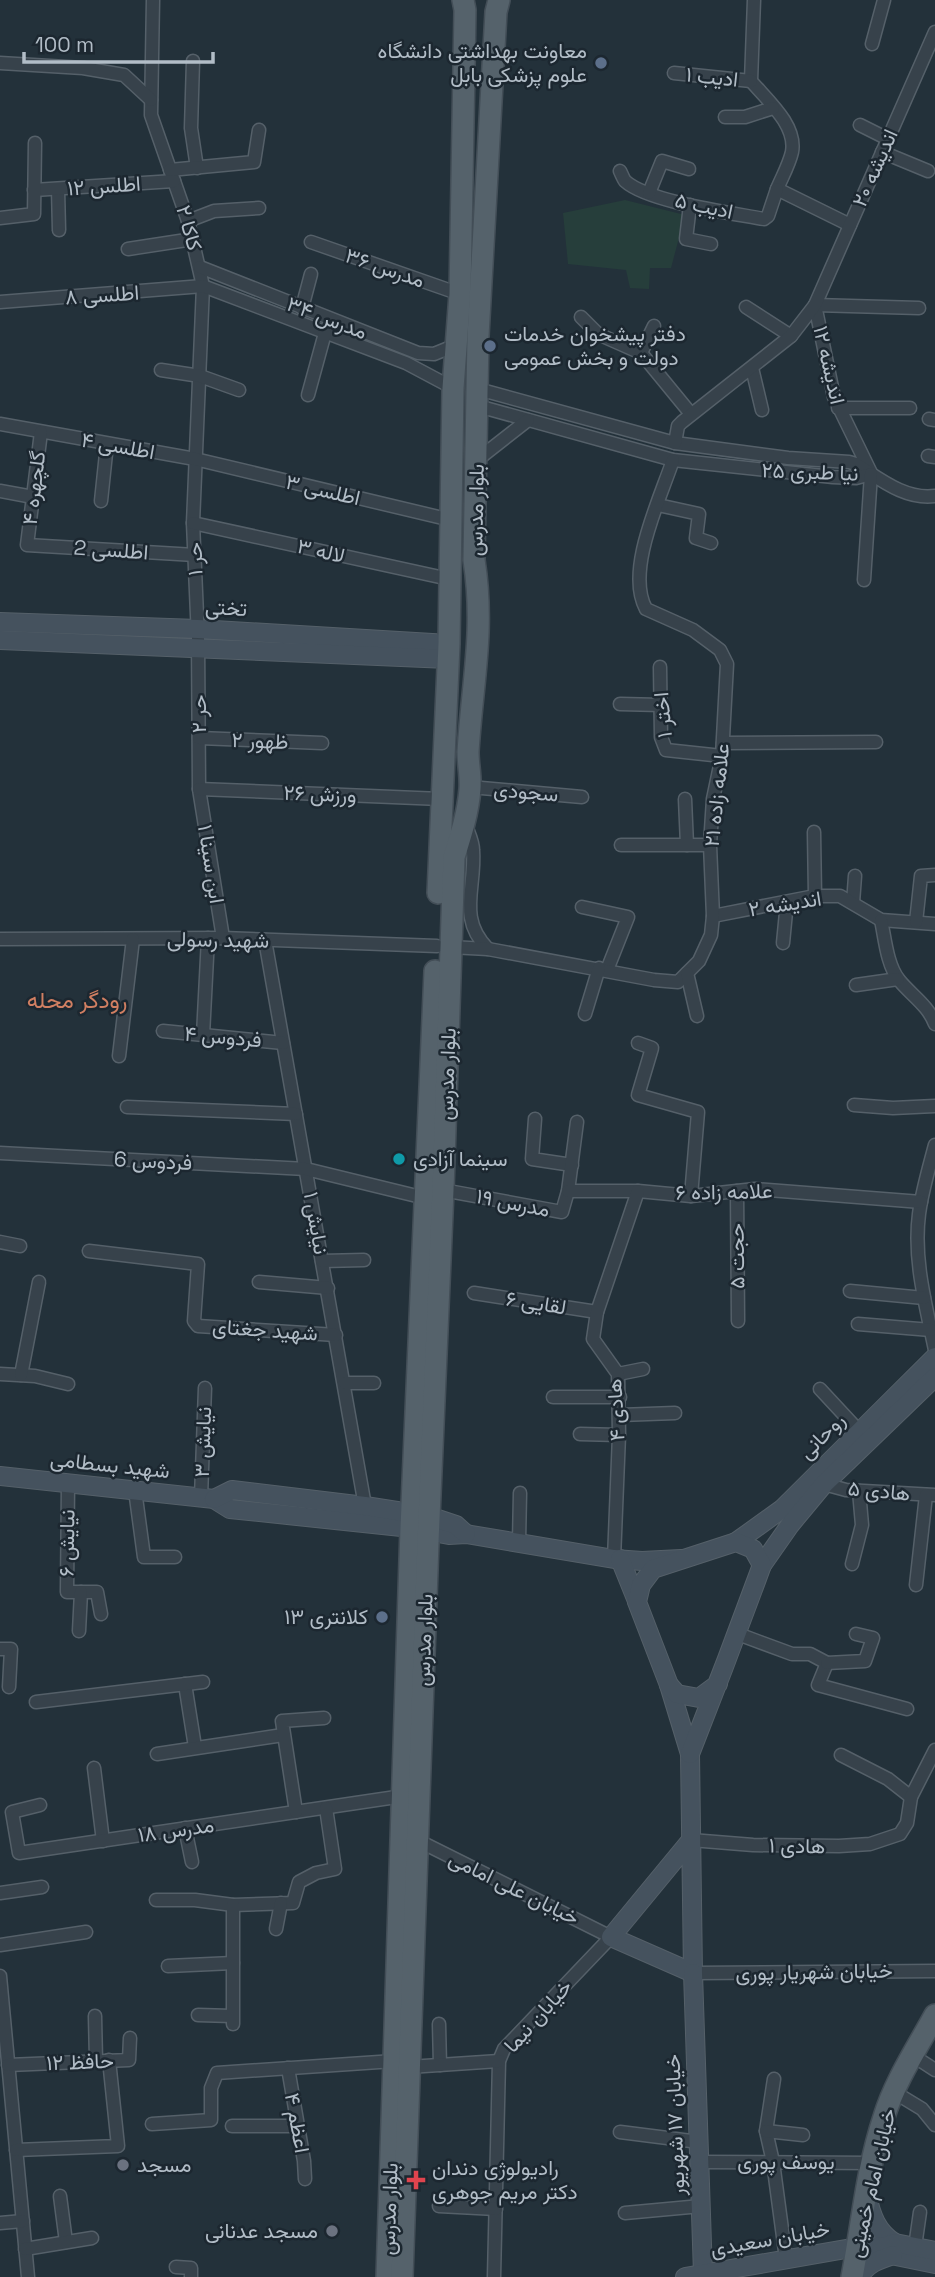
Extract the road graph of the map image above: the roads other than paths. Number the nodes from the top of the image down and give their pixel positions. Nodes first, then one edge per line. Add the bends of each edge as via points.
1 (153, 0) edge
2 (463, 0) edge
3 (499, 0) edge
4 (754, 0) edge
5 (884, 0) edge
6 (935, 32) edge
7 (872, 44) dead end
8 (193, 61) dead end
9 (0, 63) edge
10 (674, 73) dead end
11 (751, 81) junction
12 (151, 100) junction
13 (773, 108) junction
14 (725, 117) dead end
15 (860, 125) dead end
16 (259, 130) dead end
17 (888, 139) junction
18 (35, 144) dead end
19 (883, 152) junction
20 (197, 168) junction
21 (689, 169) dead end
22 (928, 171) dead end
23 (620, 172) dead end
24 (172, 176) junction
25 (58, 189) junction
26 (777, 189) junction
27 (34, 190) junction
28 (649, 193) junction
29 (690, 205) junction
30 (259, 208) dead end
31 (0, 218) edge
32 (188, 221) junction
33 (850, 225) junction
34 (58, 230) dead end
35 (193, 239) junction
36 (311, 242) dead end
37 (711, 244) dead end
38 (128, 249) dead end
39 (200, 267) junction
40 (311, 274) dead end
41 (204, 286) junction
42 (460, 294) junction
43 (0, 302) edge
44 (815, 305) junction
45 (746, 307) dead end
46 (302, 308) junction
47 (919, 308) dead end
48 (581, 317) dead end
49 (654, 326) dead end
50 (325, 333) junction
51 (791, 336) junction
52 (456, 345) junction
53 (641, 353) junction
54 (752, 368) junction
55 (161, 370) dead end
56 (200, 376) junction
57 (453, 388) junction
58 (239, 390) dead end
59 (308, 394) dead end
60 (478, 397) junction
61 (838, 408) junction
62 (911, 408) dead end
63 (762, 411) dead end
64 (691, 414) junction
65 (528, 420) junction
66 (589, 420) junction
67 (0, 424) edge
68 (41, 432) junction
69 (583, 435) junction
70 (675, 443) junction
71 (107, 444) junction
72 (195, 459) junction
73 (477, 460) junction
74 (673, 460) junction
75 (871, 474) junction
76 (0, 491) edge
77 (935, 496) edge
78 (33, 497) junction
79 (101, 501) dead end
80 (658, 505) junction
81 (451, 520) junction
82 (193, 523) junction
83 (711, 543) dead end
84 (27, 545) joint
85 (195, 555) junction
86 (474, 560) junction
87 (449, 579) junction
88 (864, 580) dead end
89 (0, 622) edge
90 (198, 638) junction
91 (0, 640) edge
92 (452, 652) junction
93 (660, 667) dead end
94 (620, 704) dead end
95 (661, 705) junction
96 (199, 738) junction
97 (876, 742) dead end
98 (322, 743) dead end
99 (722, 750) junction
100 (468, 754) junction
101 (470, 787) junction
102 (199, 789) junction
103 (582, 797) dead end
104 (441, 799) junction
105 (685, 799) dead end
106 (465, 822) junction
107 (814, 832) dead end
108 (621, 845) dead end
109 (687, 845) junction
110 (710, 845) junction
111 (935, 875) edge
112 (855, 876) dead end
113 (815, 896) junction
114 (787, 902) junction
115 (853, 903) junction
116 (582, 907) dead end
117 (713, 916) junction
118 (881, 920) junction
119 (916, 922) junction
120 (935, 924) edge
121 (0, 939) edge
122 (133, 939) junction
123 (208, 939) junction
124 (223, 939) junction
125 (265, 940) junction
126 (783, 943) dead end
127 (443, 946) junction
128 (488, 948) junction
129 (603, 969) junction
130 (687, 973) junction
131 (898, 979) junction
132 (856, 985) dead end
133 (929, 1004) edge
134 (585, 1014) dead end
135 (696, 1016) dead end
136 (935, 1024) edge
137 (163, 1031) dead end
138 (203, 1035) junction
139 (283, 1043) junction
140 (638, 1043) dead end
141 (119, 1056) dead end
142 (854, 1105) dead end
143 (935, 1106) edge
144 (127, 1107) dead end
145 (296, 1114) junction
146 (535, 1119) dead end
147 (577, 1122) dead end
148 (935, 1145) edge
149 (0, 1153) edge
150 (572, 1165) junction
151 (306, 1169) junction
152 (568, 1191) junction
153 (638, 1191) junction
154 (737, 1191) junction
155 (434, 1194) junction
156 (691, 1196) junction
157 (921, 1202) junction
158 (0, 1242) edge
159 (20, 1246) dead end
160 (89, 1251) dead end
161 (364, 1260) dead end
162 (322, 1261) junction
163 (39, 1282) dead end
164 (259, 1282) dead end
165 (328, 1288) junction
166 (850, 1291) dead end
167 (474, 1293) dead end
168 (924, 1298) junction
169 (597, 1312) junction
170 (738, 1321) dead end
171 (858, 1324) dead end
172 (931, 1331) junction
173 (336, 1335) junction
174 (935, 1350) edge
175 (935, 1357) edge
176 (643, 1369) dead end
177 (0, 1374) edge
178 (618, 1374) junction
179 (20, 1375) junction
180 (935, 1377) edge
181 (374, 1382) dead end
182 (345, 1383) junction
183 (68, 1384) dead end
184 (205, 1388) dead end
185 (820, 1389) dead end
186 (554, 1397) dead end
187 (620, 1397) junction
188 (896, 1405) junction
189 (675, 1413) dead end
190 (620, 1415) junction
191 (859, 1431) junction
192 (580, 1434) dead end
193 (619, 1435) junction
194 (0, 1476) edge
195 (68, 1483) junction
196 (824, 1484) junction
197 (135, 1490) junction
198 (859, 1491) junction
199 (520, 1493) dead end
200 (931, 1495) edge
201 (207, 1498) junction
202 (365, 1506) junction
203 (420, 1522) junction
204 (928, 1535) edge
205 (519, 1542) junction
206 (736, 1542) junction
207 (175, 1556) dead end
208 (617, 1559) junction
209 (681, 1559) junction
210 (852, 1564) dead end
211 (762, 1565) junction
212 (916, 1585) dead end
213 (81, 1592) junction
214 (637, 1602) junction
215 (101, 1614) dead end
216 (79, 1631) dead end
217 (738, 1634) junction
218 (856, 1634) dead end
219 (0, 1649) edge
220 (827, 1663) junction
221 (203, 1682) dead end
222 (185, 1684) junction
223 (718, 1684) junction
224 (668, 1685) junction
225 (9, 1687) dead end
226 (36, 1702) dead end
227 (907, 1709) dead end
228 (324, 1718) dead end
229 (284, 1735) junction
230 (195, 1748) junction
231 (935, 1750) edge
232 (157, 1754) dead end
233 (690, 1754) junction
234 (841, 1755) dead end
235 (94, 1768) dead end
236 (935, 1779) edge
237 (918, 1782) junction
238 (403, 1796) junction
239 (911, 1797) junction
240 (40, 1805) dead end
241 (326, 1808) junction
242 (296, 1812) junction
243 (185, 1828) junction
244 (103, 1840) junction
245 (416, 1840) junction
246 (691, 1840) junction
247 (192, 1862) dead end
248 (42, 1887) dead end
249 (0, 1893) edge
250 (156, 1900) dead end
251 (281, 1903) junction
252 (233, 1905) junction
253 (276, 1928) dead end
254 (86, 1932) dead end
255 (611, 1937) junction
256 (0, 1945) edge
257 (233, 1963) junction
258 (167, 1966) dead end
259 (935, 1971) edge
260 (694, 1973) junction
261 (0, 1976) edge
262 (0, 1986) edge
263 (96, 2015) dead end
264 (198, 2015) dead end
265 (439, 2024) dead end
266 (932, 2026) edge
267 (130, 2038) dead end
268 (3, 2040) edge
269 (912, 2056) junction
270 (103, 2061) junction
271 (499, 2061) junction
272 (401, 2064) junction
273 (8, 2065) junction
274 (440, 2065) junction
275 (288, 2068) junction
276 (935, 2070) edge
277 (774, 2079) dead end
278 (894, 2092) junction
279 (6, 2103) edge
280 (152, 2124) dead end
281 (935, 2125) edge
282 (232, 2126) dead end
283 (297, 2126) junction
284 (766, 2131) junction
285 (620, 2132) dead end
286 (803, 2135) dead end
287 (699, 2143) junction
288 (16, 2150) junction
289 (699, 2162) junction
290 (774, 2162) junction
291 (873, 2163) junction
292 (305, 2179) dead end
293 (867, 2195) junction
294 (60, 2196) dead end
295 (439, 2206) dead end
296 (701, 2206) junction
297 (496, 2209) junction
298 (920, 2212) dead end
299 (625, 2213) dead end
300 (23, 2221) junction
301 (0, 2223) edge
302 (92, 2238) dead end
303 (66, 2242) junction
304 (860, 2246) junction
305 (915, 2247) junction
306 (891, 2248) junction
307 (25, 2249) junction
308 (935, 2250) edge
309 (786, 2259) junction
310 (935, 2264) edge
311 (176, 2267) dead end
312 (694, 2276) edge
313 (28, 2277) edge
314 (191, 2277) edge
315 (387, 2277) edge
316 (402, 2277) edge
317 (494, 2277) edge
318 (852, 2277) edge
319 (859, 2277) edge

1 - 12 street, کاکا ۲
2 - 42 main road, بلوار مدرس
3 - 60 main road, بلوار مدرس
4 - 11 street
5 - 7 street
6 - 17 street, اندیشه ۲۰
8 - 20 street via 191,128
9 - 12 street via 124,75
10 - 11 street, ادیب ۱
11 - 13 street
12 - 24 street, کاکا ۲ via 151,115
13 - 14 street via 745,117
13 - 26 street via 788,127 792,147
15 - 17 street
16 - 20 street, اطلس ۱۲ via 254,162
17 - 19 street, اندیشه ۲۰
18 - 27 street
19 - 22 street
19 - 33 street, اندیشه ۲۰
20 - 24 street, اطلس ۱۲
21 - 28 street via 662,161
23 - 28 street, ادیب ۵ via 625,181
24 - 25 street, اطلس ۱۲
24 - 32 street, کاکا ۲
25 - 27 street, اطلس ۱۲
25 - 34 street
26 - 29 street, ادیب ۵ via 764,219
26 - 33 street
27 - 31 street via 34,214
28 - 29 street, ادیب ۵
29 - 37 street via 686,239
30 - 32 street via 214,211
32 - 35 street, کاکا ۲
33 - 44 street, اندیشه ۲۰
35 - 38 street
35 - 39 street, کاکا ۲
36 - 42 street, مدرس ۳۶
39 - 41 street, کاکا ۲
39 - 46 street, مدرس ۳۴
40 - 46 street
41 - 43 street, اطلسی ۸
41 - 50 street, مدرس ۳۴
41 - 56 street, کاکا ۲
42 - 52 main road, بلوار مدرس
44 - 47 street
44 - 51 street, اندیشه ۲۰
44 - 61 street, اندیشه ۱۲
45 - 51 street
46 - 52 street, مدرس ۳۴ via 418,353 434,354
48 - 53 street via 598,334
49 - 53 street
50 - 57 street, مدرس ۳۴ via 406,363
50 - 59 street
51 - 54 street, اندیشه ۲۰
52 - 57 main road, بلوار مدرس
53 - 64 street
54 - 63 street
54 - 64 street, اندیشه ۲۰
55 - 56 street
56 - 58 street
56 - 72 street, کاکا ۲
57 - 81 main road, بلوار مدرس
60 - 65 street, نیا طبری ۲۵
60 - 66 street, نیا طبری ۲۵
60 - 73 main road, بلوار مدرس
61 - 62 street
61 - 75 street, اندیشه ۱۲
64 - 70 street via 678,426
65 - 69 street, نیا طبری ۲۵
65 - 73 street
66 - 69 street
66 - 70 street, نیا طبری ۲۵
67 - 68 street, اطلسی ۴
68 - 71 street, اطلسی ۴
68 - 78 street, گلچهره ۴
69 - 74 street, نیا طبری ۲۵
70 - 75 street, نیا طبری ۲۵ via 849,462
71 - 72 street, اطلسی ۴
71 - 79 street
72 - 81 street, اطلسی ۳
72 - 82 street, حر ۱
73 - 86 main road, بلوار مدرس
74 - 75 street, نیا طبری ۲۵ via 833,477
74 - 80 street, علامه زاده ۲۱
75 - 77 street via 899,491
75 - 88 street
76 - 78 street
78 - 84 street, گلچهره ۴
80 - 83 street via 699,514 696,538
80 - 99 street, علامه زاده ۲۱ via 642,551 638,580 642,602 656,615 693,630 725,657
81 - 87 main road, بلوار مدرس
82 - 85 street, حر ۱
82 - 87 street, لاله ۳
84 - 85 street, اطلسی 2
85 - 90 street, حر ۱
86 - 92 main road
86 - 100 main road, بلوار مدرس via 480,635
87 - 92 main road, بلوار مدرس
89 - 90 main road, تختی
90 - 91 main road, تختی
90 - 92 main road, تختی
90 - 96 street, حر ۲
92 - 100 main road
92 - 104 main road, بلوار مدرس
93 - 95 street, اختر ۱
94 - 95 street
95 - 99 street, اختر ۱ via 666,750
96 - 98 street, ظهور ۲
96 - 102 street, حر ۲
97 - 99 street
99 - 110 street, علامه زاده ۲۱
100 - 101 main road, بلوار مدرس
101 - 103 street, سجودی
101 - 106 main road, بلوار مدرس
102 - 104 street, ورزش ۲۶
102 - 124 street, ابن سینا ۱
104 - 127 main road, بلوار مدرس
105 - 109 street
106 - 127 main road, بلوار مدرس via 454,857
106 - 128 street via 473,848 470,922
107 - 113 street
108 - 109 street
109 - 110 street
110 - 117 street, علامه زاده ۲۱
111 - 119 street via 921,876
112 - 115 street
113 - 114 street, اندیشه ۲
113 - 115 street, اندیشه ۲ via 840,896
114 - 117 street, اندیشه ۲
114 - 126 street
115 - 118 street, اندیشه ۲
116 - 129 street via 628,917
117 - 130 street, علامه زاده ۲۱ via 711,936 699,961
118 - 119 street, اندیشه ۲
118 - 131 street
119 - 120 street, اندیشه ۲
121 - 122 street, شهید رسولی
122 - 123 street, شهید رسولی
122 - 141 street
123 - 124 street, شهید رسولی
123 - 138 street
124 - 125 street, شهید رسولی
125 - 127 street, شهید رسولی
125 - 139 street, نیایش ۱
127 - 128 street
127 - 155 main road, بلوار مدرس
128 - 129 street
129 - 130 street via 678,982
129 - 134 street
130 - 135 street
131 - 132 street
131 - 133 street
133 - 136 street
137 - 138 street, فردوس ۴
138 - 139 street, فردوس ۴
139 - 145 street, نیایش ۱
140 - 156 street via 652,1048 638,1095 698,1112
142 - 143 street
144 - 145 street
145 - 151 street, نیایش ۱
146 - 150 street via 532,1159
147 - 150 street
148 - 157 street
149 - 151 street, فردوس 6
150 - 152 street
151 - 155 street, فردوس 6
151 - 162 street, نیایش ۱
152 - 153 street, علامه زاده ۶
152 - 155 street, مدرس ۱۹ via 562,1212
153 - 156 street, علامه زاده ۶
153 - 169 street, هادی ۴
154 - 156 street, علامه زاده ۶
154 - 157 street, علامه زاده ۶
154 - 170 street, حجت ۵
155 - 203 main road, بلوار مدرس
157 - 168 street via 919,1259
158 - 159 street
160 - 173 street, شهید جغتای via 198,1265 194,1321 198,1326
161 - 162 street
162 - 165 street, نیایش ۱
163 - 179 street
164 - 165 street
165 - 173 street, نیایش ۱
166 - 168 street
167 - 169 street, لقایی ۶
168 - 172 street
169 - 178 street, هادی ۴ via 593,1339
171 - 172 street
172 - 174 street
173 - 182 street, نیایش ۱
175 - 188 main road, روحانی
176 - 178 street
177 - 179 street
178 - 187 street, هادی ۴
179 - 183 street
180 - 188 main road, روحانی
181 - 182 street
182 - 202 street, نیایش ۱
184 - 201 street, نیایش ۳
185 - 191 street
186 - 187 street
187 - 190 street, هادی ۴
188 - 191 main road, روحانی
188 - 196 main road, روحانی
189 - 190 street
190 - 193 street, هادی ۴
191 - 206 main road, روحانی via 782,1509
192 - 193 street
193 - 208 street, هادی ۴
194 - 195 main road, شهید بسطامی
195 - 197 main road, شهید بسطامی
195 - 213 street, نیایش ۶ via 67,1592
196 - 198 street, هادی ۵
196 - 211 main road, روحانی
197 - 201 main road, شهید بسطامی
197 - 207 street via 144,1556
198 - 200 street, هادی ۵
198 - 210 street via 862,1525
199 - 205 street
200 - 204 street
201 - 202 main road, شهید بسطامی via 232,1490
201 - 203 main road, شهید بسطامی via 230,1509
202 - 203 main road, شهید بسطامی
203 - 205 main road via 456,1525 466,1534
203 - 238 main road, بلوار مدرس
203 - 245 main road, بلوار مدرس
204 - 212 street
205 - 208 main road
206 - 209 main road, روحانی
206 - 211 main road via 753,1549
208 - 209 main road
208 - 214 main road
209 - 214 main road via 653,1569 641,1585
211 - 217 main road, روحانی
213 - 215 street, نیایش ۶ via 97,1592
213 - 216 street
214 - 224 main road
217 - 220 street
217 - 223 main road, روحانی
218 - 220 street via 873,1638 865,1661
219 - 225 street via 11,1649
220 - 227 street via 818,1685
221 - 222 street
222 - 226 street
222 - 230 street
223 - 224 main road via 699,1698 677,1694
223 - 233 main road, روحانی
224 - 233 main road
228 - 229 street via 282,1721
229 - 230 street
229 - 242 street
230 - 232 street
231 - 237 street
233 - 246 main road
234 - 239 street via 888,1779
235 - 244 street
236 - 237 street
237 - 239 street
238 - 241 street, مدرس ۱۸
238 - 272 main road, بلوار مدرس
239 - 246 street, هادی ۱ via 907,1823 900,1834 870,1844 754,1845
240 - 244 street, مدرس ۱۸ via 12,1812 19,1853
241 - 242 street, مدرس ۱۸
241 - 251 street via 335,1869 299,1882 293,1903
242 - 243 street, مدرس ۱۸
243 - 244 street, مدرس ۱۸
243 - 247 street
245 - 255 street, خیابان علی امامی
245 - 272 main road, بلوار مدرس
246 - 255 main road
246 - 260 main road, خیابان ۱۷ شهریور
248 - 249 street
250 - 252 street
251 - 252 street
251 - 253 street
252 - 257 street
254 - 256 street
255 - 260 main road
255 - 271 street, خیابان نیما via 504,2049
257 - 258 street
257 - 264 street via 233,2020
259 - 260 street, خیابان شهریار پوری
260 - 287 main road, خیابان ۱۷ شهریور
261 - 262 street
262 - 268 street
263 - 270 street
265 - 274 street
266 - 269 main road, خیابان امام خمینی
267 - 270 street, حافظ ۱۲ via 129,2060
268 - 273 street
269 - 276 street
269 - 278 main road, خیابان امام خمینی
270 - 273 street, حافظ ۱۲
270 - 288 street via 118,2146
271 - 274 street
271 - 297 street, خیابان نیما
272 - 274 street
272 - 275 street
272 - 315 main road, بلوار مدرس
272 - 316 main road, بلوار مدرس
273 - 279 street
275 - 280 street via 217,2073 211,2088 211,2120
275 - 283 street, اعظم ۴
277 - 284 street
278 - 281 street via 922,2109
278 - 291 main road, خیابان امام خمینی
279 - 288 street
282 - 283 street
283 - 292 street, اعظم ۴
284 - 286 street
284 - 290 street
285 - 287 street
287 - 289 main road, خیابان ۱۷ شهریور
288 - 300 street
289 - 290 street, یوسف پوری
289 - 296 main road, خیابان ۱۷ شهریور
290 - 291 street, یوسف پوری
290 - 309 street
291 - 293 main road, خیابان امام خمینی
293 - 304 main road, خیابان امام خمینی
293 - 306 main road
294 - 303 street
295 - 297 street
296 - 299 street
296 - 312 main road, خیابان ۱۷ شهریور
297 - 317 street, خیابان نیما
298 - 305 street
300 - 301 street
300 - 307 street
302 - 303 street
303 - 307 street
304 - 306 main road, خیابان سعیدی
304 - 309 main road, خیابان سعیدی
304 - 318 main road, خیابان امام خمینی
305 - 306 main road
305 - 308 main road
306 - 310 main road
306 - 319 main road
307 - 313 street
309 - 312 main road, خیابان سعیدی
311 - 314 street via 191,2268

